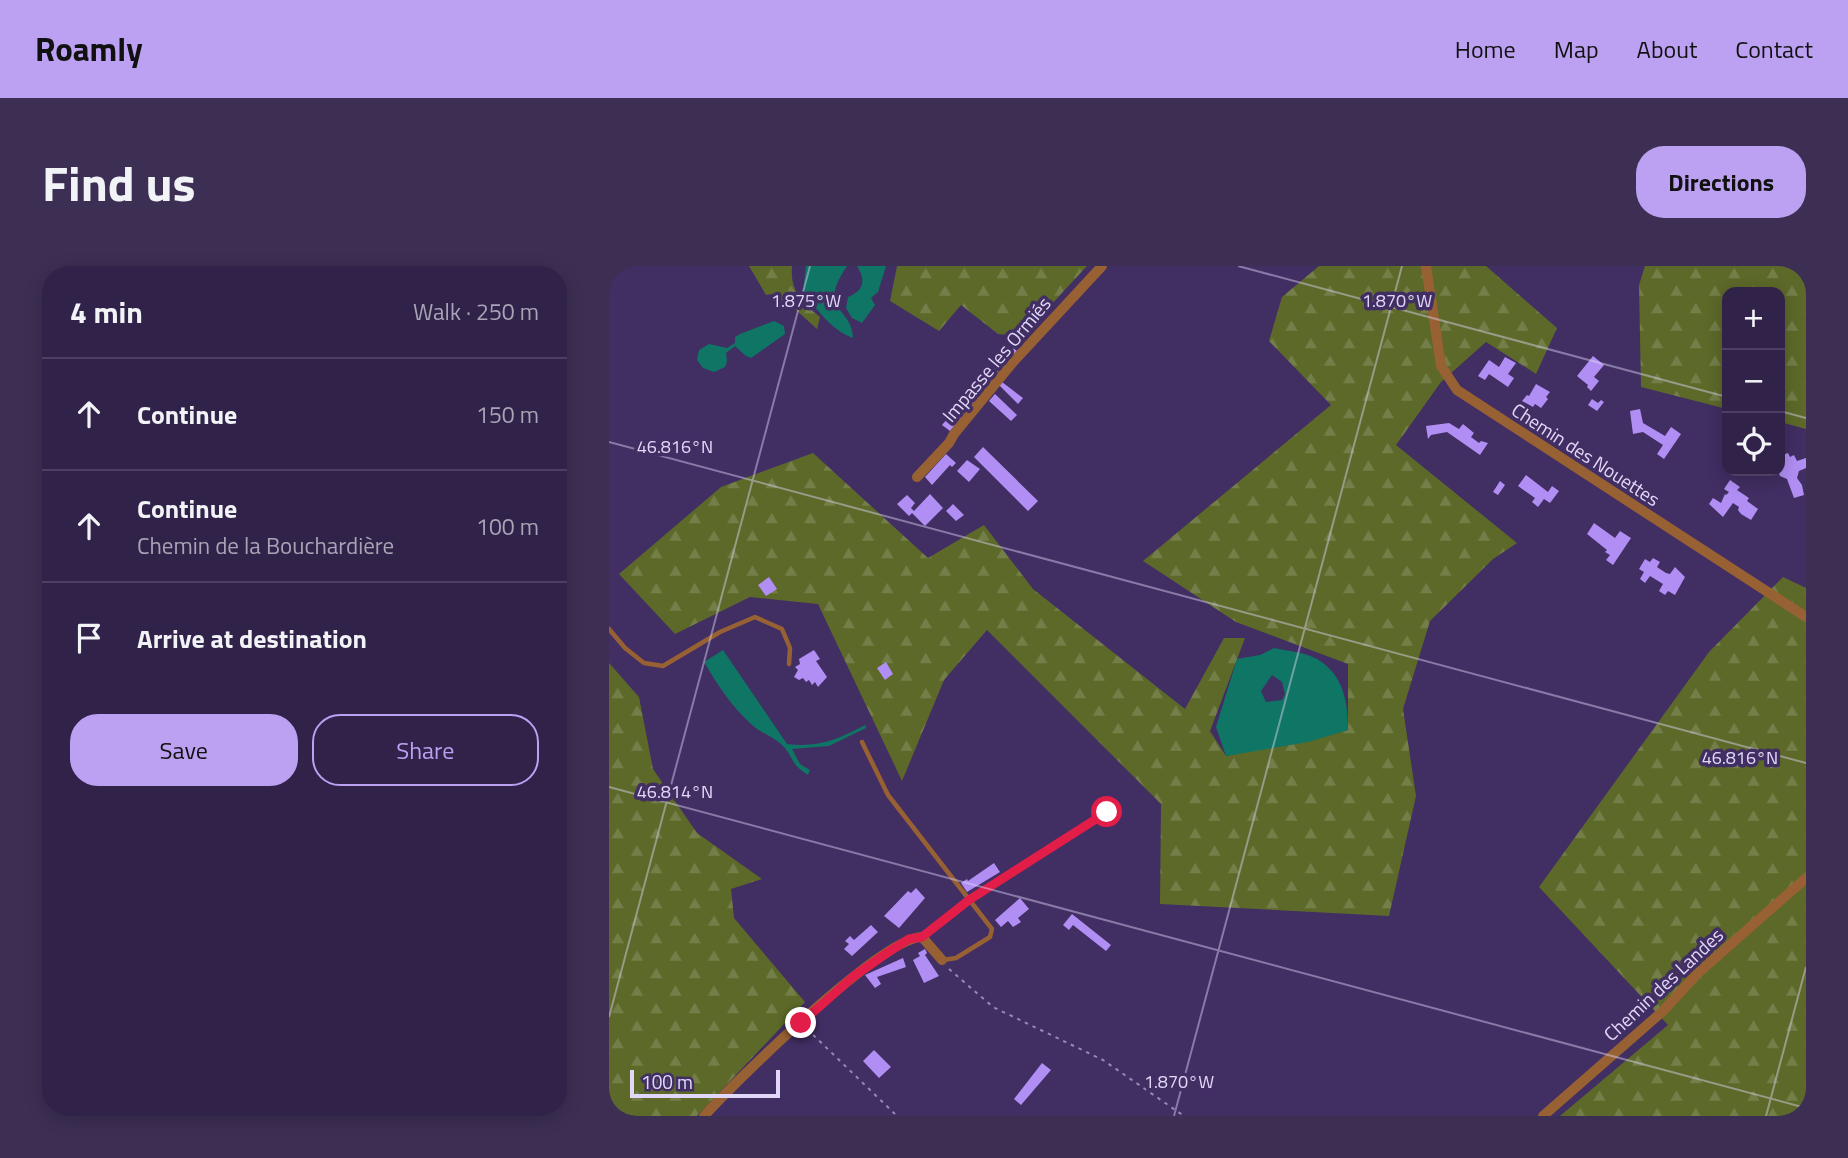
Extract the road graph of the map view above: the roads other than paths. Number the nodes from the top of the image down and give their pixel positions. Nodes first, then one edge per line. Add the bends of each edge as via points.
1 (1102, 266) edge
2 (1426, 266) edge
3 (918, 477) dead end
4 (1806, 617) edge
5 (609, 629) edge
6 (789, 664) dead end
7 (862, 741) dead end
8 (1020, 868) road end
9 (1806, 878) edge
10 (969, 900) junction
11 (922, 937) junction
12 (942, 960) joint
13 (704, 1116) edge
14 (1543, 1116) edge

1 - 3 street, Impasse les Ormiés via 1013,362
2 - 4 street, Chemin des Nouettes via 1441,366 1457,390
5 - 6 lane via 644,663 663,666 755,617 782,629 790,648
7 - 10 lane via 888,795
8 - 10 lane
9 - 14 street, Chemin des Landes
10 - 11 lane
10 - 12 lane via 992,934 957,958
11 - 12 street
11 - 13 street via 909,939 854,976 743,1074

